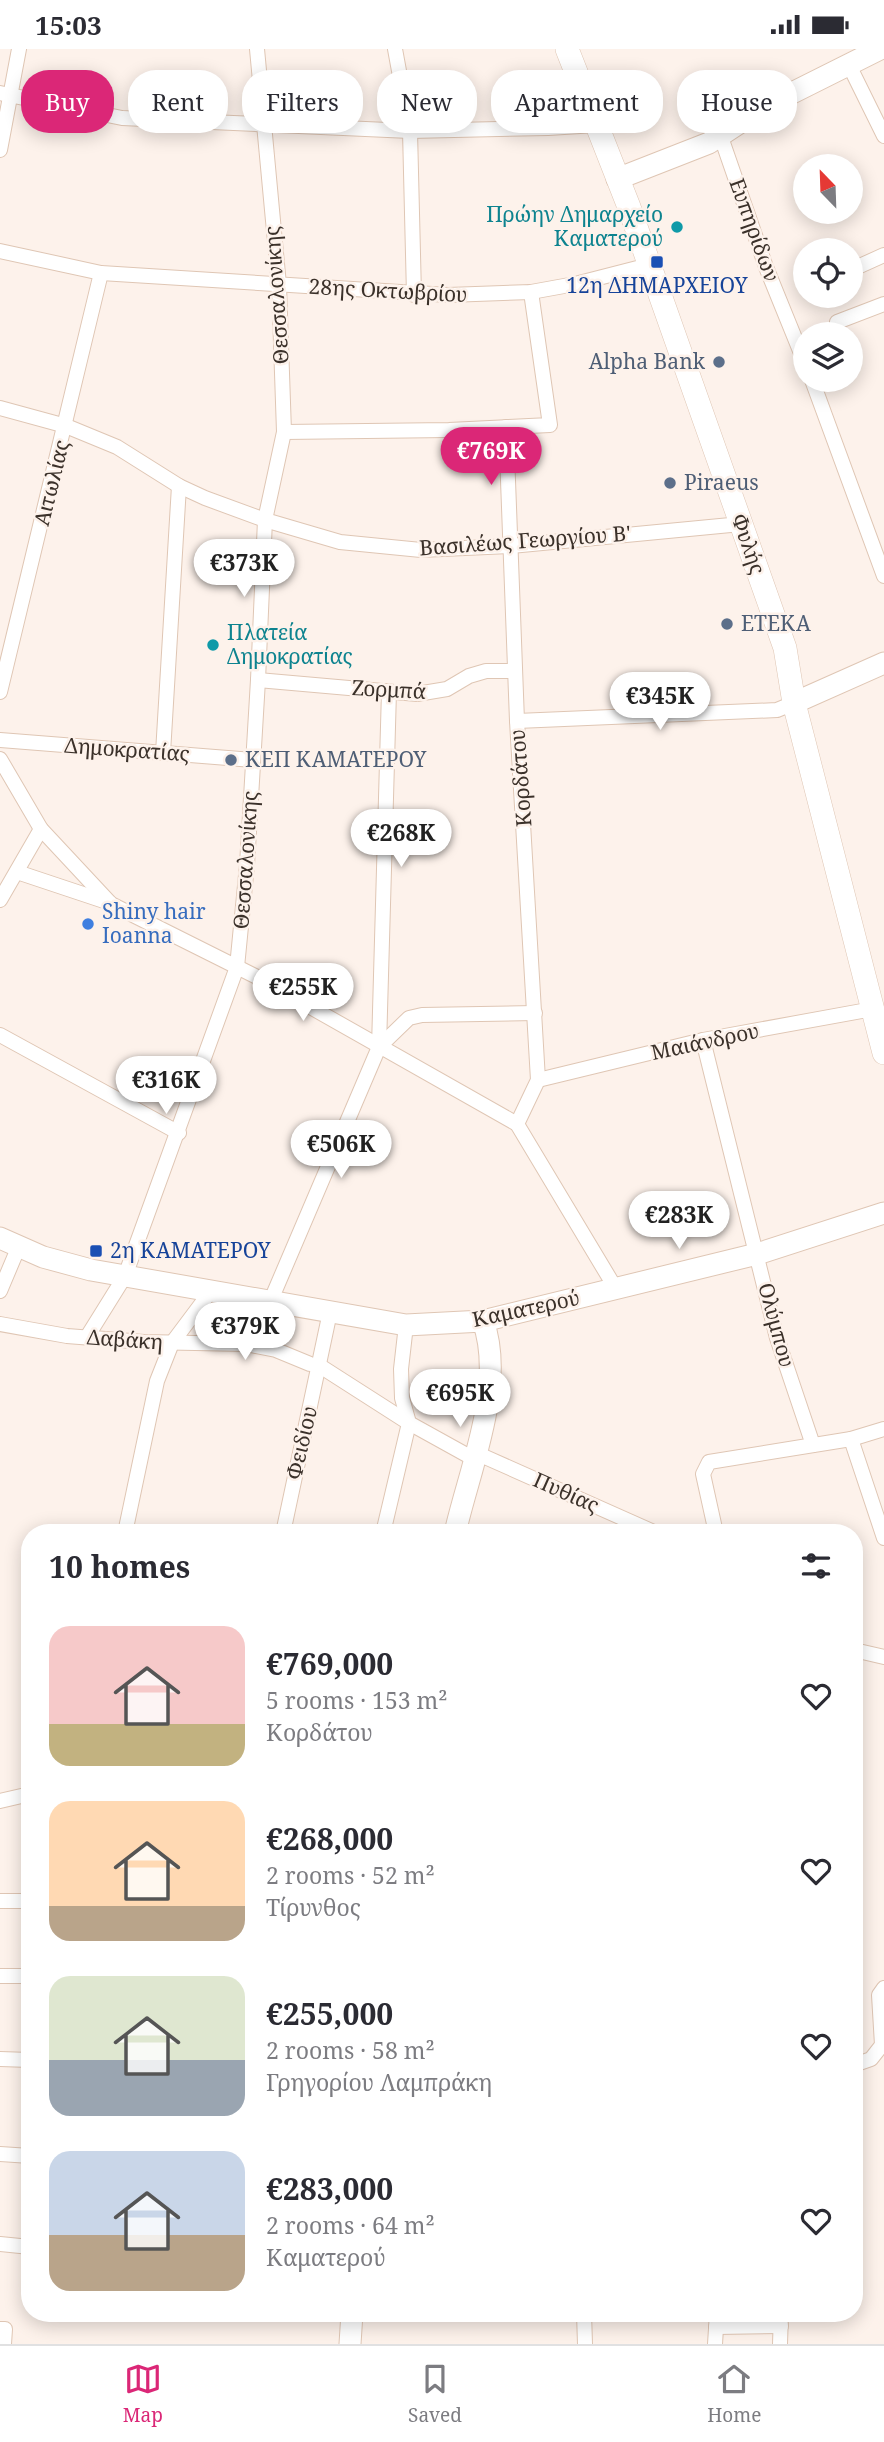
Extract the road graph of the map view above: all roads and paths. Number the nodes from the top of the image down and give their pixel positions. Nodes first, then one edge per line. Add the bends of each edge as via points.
1 (19, 49) edge
2 (257, 49) edge
3 (395, 49) edge
4 (567, 49) edge
5 (880, 49) edge
6 (849, 65) junction
7 (258, 70) edge
8 (399, 70) edge
9 (575, 70) edge
10 (6, 95) edge
11 (242, 122) edge
12 (263, 133) edge
13 (410, 133) edge
14 (599, 133) edge
15 (884, 136) edge
16 (720, 137) junction
17 (0, 151) edge
18 (617, 179) junction
19 (0, 251) edge
20 (884, 255) edge
21 (863, 264) edge
22 (649, 265) junction
23 (101, 273) junction
24 (279, 285) junction
25 (531, 292) junction
26 (414, 295) junction
27 (884, 304) edge
28 (838, 322) dead end
29 (793, 333) edge
30 (816, 392) edge
31 (0, 408) edge
32 (66, 426) junction
33 (506, 427) junction
34 (284, 432) junction
35 (179, 486) junction
36 (265, 520) junction
37 (741, 524) junction
38 (511, 546) junction
39 (884, 576) edge
40 (884, 663) edge
41 (515, 671) junction
42 (258, 680) junction
43 (388, 691) junction
44 (0, 692) edge
45 (794, 703) junction
46 (517, 721) junction
47 (0, 740) edge
48 (163, 753) junction
49 (0, 759) edge
50 (253, 760) junction
51 (41, 829) junction
52 (17, 872) junction
53 (0, 900) edge
54 (111, 904) junction
55 (237, 967) junction
56 (873, 1009) junction
57 (535, 1013) junction
58 (0, 1035) edge
59 (704, 1040) junction
60 (379, 1047) junction
61 (884, 1053) edge
62 (538, 1080) junction
63 (517, 1124) junction
64 (179, 1133) junction
65 (884, 1213) edge
66 (10, 1242) edge
67 (757, 1254) junction
68 (125, 1276) junction
69 (616, 1289) junction
70 (0, 1291) edge
71 (211, 1291) junction
72 (271, 1300) junction
73 (330, 1312) junction
74 (483, 1321) junction
75 (0, 1324) edge
76 (406, 1325) junction
77 (87, 1337) junction
78 (172, 1343) junction
79 (320, 1366) junction
80 (409, 1423) junction
81 (884, 1429) edge
82 (851, 1439) junction
83 (813, 1445) junction
84 (475, 1456) junction
85 (127, 1524) edge
86 (285, 1524) edge
87 (385, 1524) edge
88 (457, 1524) edge
89 (635, 1524) edge
90 (714, 1524) edge
91 (884, 1538) edge
92 (863, 1652) edge
93 (884, 1657) edge
94 (21, 1796) edge
95 (0, 1801) edge
96 (0, 1901) edge
97 (21, 1901) edge
98 (0, 1976) edge
99 (21, 1976) edge
100 (884, 1988) edge
101 (0, 2059) edge
102 (21, 2060) edge
103 (863, 2062) edge
104 (0, 2154) edge
105 (21, 2155) edge
106 (0, 2244) edge
107 (21, 2246) edge
108 (351, 2322) edge
109 (584, 2322) edge
110 (717, 2322) edge
111 (781, 2322) edge
112 (0, 2329) edge
113 (4, 2344) edge
114 (350, 2344) edge
115 (585, 2344) edge
116 (715, 2344) edge
117 (780, 2344) edge

1 - 10 street
2 - 7 street, Θεσσαλονίκης
3 - 8 street
4 - 9 main road, Φυλής
5 - 6 street
6 - 15 street
6 - 16 street via 762,109
10 - 11 street via 122,118
10 - 17 street
12 - 24 street, Θεσσαλονίκης
13 - 26 street
14 - 18 main road, Φυλής
16 - 18 street
16 - 29 street, Ευπηρίδων
18 - 22 main road, Φυλής
19 - 23 street, 28ης Οκτωβρίου
20 - 21 street
22 - 25 street, 28ης Οκτωβρίου
22 - 37 main road, Φυλής
23 - 24 street, 28ης Οκτωβρίου
23 - 32 street, Αιτωλίας
24 - 26 street, 28ης Οκτωβρίου
24 - 34 street, Θεσσαλονίκης
25 - 26 street, 28ης Οκτωβρίου
25 - 33 street via 550,425
27 - 28 street
30 - 39 street
31 - 32 street, Βασιλέως Γεωργίου Β'
32 - 35 street, Βασιλέως Γεωργίου Β' via 117,447
32 - 44 street, Αιτωλίας
33 - 34 street
33 - 38 street, Κορδάτου
34 - 36 street, Θεσσαλονίκης
35 - 36 street, Βασιλέως Γεωργίου Β'
35 - 48 street
36 - 38 street, Βασιλέως Γεωργίου Β' via 340,542 421,550
36 - 42 street, Θεσσαλονίκης
37 - 38 street, Βασιλέως Γεωργίου Β'
37 - 45 main road, Φυλής via 785,647
38 - 41 street, Κορδάτου
40 - 45 street
41 - 43 street, Ζορμπά via 486,671 436,692
41 - 46 street, Κορδάτου
42 - 43 street, Ζορμπά
42 - 50 street, Θεσσαλονίκης
43 - 60 street
45 - 46 street via 777,710
45 - 56 main road, Φυλής
46 - 57 street, Κορδάτου
47 - 48 street, Δημοκρατίας
48 - 50 street, Δημοκρατίας
49 - 51 street
50 - 55 street, Θεσσαλονίκης
51 - 52 street
51 - 54 street
52 - 53 street
52 - 54 street
54 - 55 street
55 - 60 street
55 - 64 street, Θεσσαλονίκης
56 - 59 street, Μαιάνδρου
56 - 61 main road, Φυλής
57 - 60 street via 422,1015 409,1019
57 - 62 street, Κορδάτου
58 - 64 street
59 - 62 street, Μαιάνδρου
59 - 67 street, Ολύμπου
60 - 63 street
60 - 72 street
62 - 63 street, Κορδάτου
63 - 69 street
64 - 68 street, Θεσσαλονίκης
65 - 67 street, Καματερού
66 - 68 street, Καματερού via 43,1257
66 - 70 street
67 - 69 street, Καματερού
67 - 83 street, Ολύμπου via 777,1338
68 - 71 street, Καματερού
68 - 77 street, Θεσσαλονίκης
69 - 74 street, Καματερού
71 - 72 street, Καματερού
71 - 78 street
72 - 73 street, Καματερού
73 - 76 street, Καματερού
73 - 79 street, Φειδίου
74 - 76 street, Καματερού
74 - 84 street via 490,1362 488,1396
75 - 77 street, Δαβάκη
76 - 80 street via 401,1369
77 - 78 street, Δαβάκη
78 - 79 street, Δαβάκη via 264,1347
78 - 85 street via 157,1381
79 - 80 street, Δαβάκη
79 - 86 street, Φειδίου
80 - 84 street, Δαβάκη
80 - 87 street
81 - 82 street
82 - 83 street
82 - 91 street
83 - 90 street via 709,1462 704,1474
84 - 88 street
84 - 89 street, Πυθίας
92 - 93 street
94 - 95 street
96 - 97 street
98 - 99 street
100 - 103 street via 879,1995 882,2045
101 - 102 street
104 - 105 street
106 - 107 street
108 - 114 street
109 - 115 street
110 - 116 street
111 - 117 street
112 - 113 street via 5,2329

